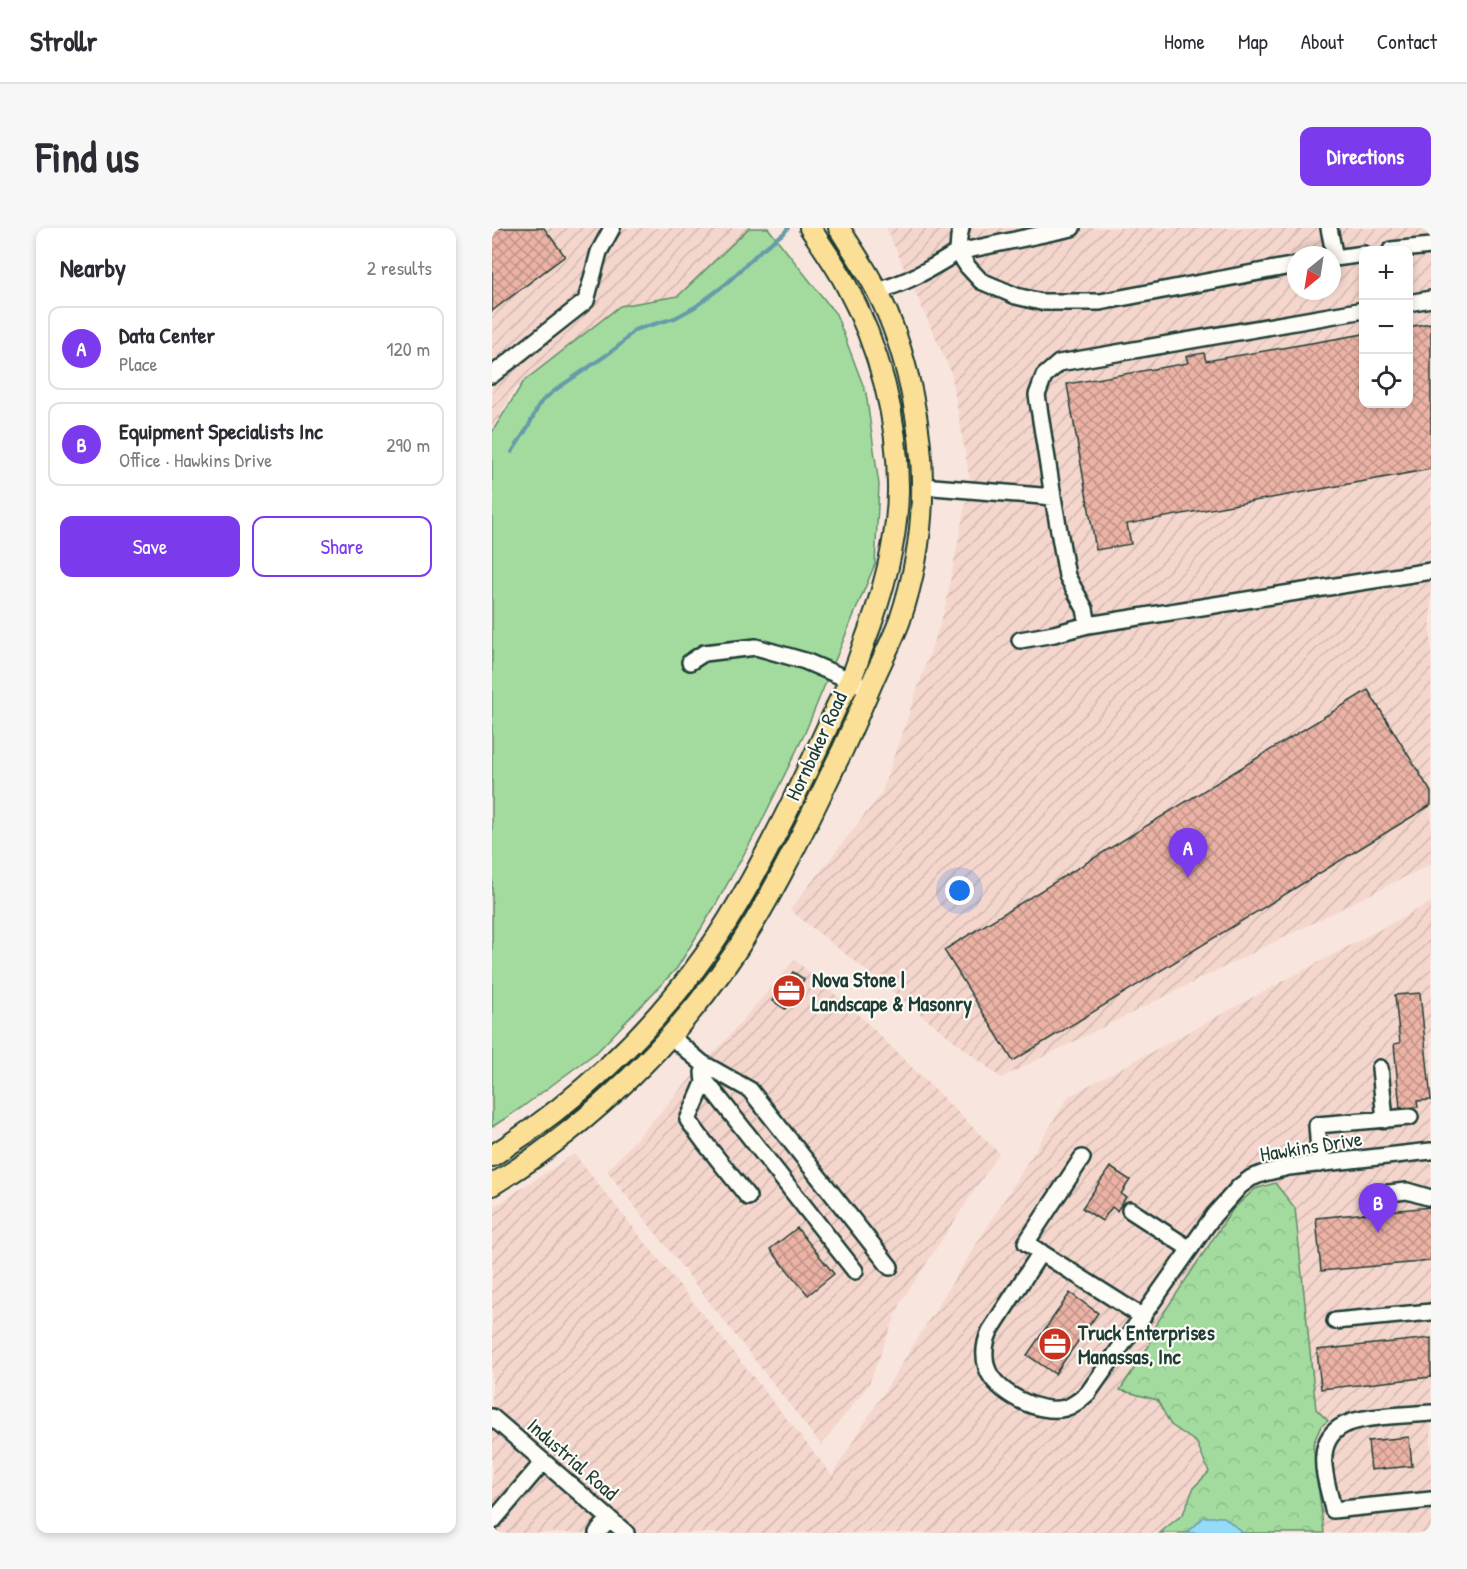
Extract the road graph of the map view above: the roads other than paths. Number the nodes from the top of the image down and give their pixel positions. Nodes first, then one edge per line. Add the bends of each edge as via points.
1 (612, 228) edge
2 (810, 228) edge
3 (839, 228) edge
4 (961, 228) edge
5 (1072, 228) edge
6 (1329, 228) edge
7 (1332, 246) edge
8 (1431, 246) edge
9 (1413, 248) edge
10 (958, 252) junction
11 (1359, 255) edge
12 (1341, 257) edge
13 (1287, 267) edge
14 (877, 291) junction
15 (1431, 299) edge
16 (1413, 302) edge
17 (1359, 311) edge
18 (492, 375) edge
19 (922, 486) junction
20 (1053, 497) junction
21 (1431, 571) edge
22 (1088, 625) junction
23 (1020, 640) dead end
24 (690, 662) dead end
25 (850, 680) junction
26 (870, 688) junction
27 (670, 1036) junction
28 (702, 1063) junction
29 (1380, 1068) dead end
30 (704, 1079) junction
31 (1410, 1117) dead end
32 (1385, 1120) junction
33 (1431, 1151) edge
34 (492, 1156) edge
35 (1082, 1158) dead end
36 (1320, 1164) junction
37 (492, 1185) edge
38 (1371, 1195) dead end
39 (748, 1197) dead end
40 (1431, 1198) edge
41 (1130, 1210) dead end
42 (1190, 1250) junction
43 (1041, 1252) junction
44 (890, 1268) dead end
45 (855, 1271) dead end
46 (1431, 1312) edge
47 (1143, 1317) junction
48 (1335, 1321) dead end
49 (1431, 1413) edge
50 (493, 1419) edge
51 (1431, 1422) edge
52 (543, 1462) junction
53 (1431, 1500) edge
54 (609, 1519) junction
55 (492, 1522) edge
56 (597, 1533) edge
57 (626, 1533) edge

1 - 18 street via 599,252 586,301
2 - 25 main road, Hornbaker Road via 844,281 866,327 895,436 898,490 884,588
3 - 14 main road, Hornbaker Road
4 - 10 street
5 - 10 street
6 - 7 street
8 - 9 street
10 - 13 street via 981,281 1041,302 1100,302
10 - 14 street via 914,278
11 - 12 street
14 - 19 main road, Hornbaker Road via 912,390
15 - 16 street
17 - 20 street via 1059,363 1044,376 1037,395
19 - 20 street
19 - 26 main road, Hornbaker Road via 920,539 911,580
20 - 22 street via 1067,576 1085,609
21 - 22 street
22 - 23 street
24 - 25 street via 704,653 756,647 805,661
25 - 26 street
25 - 34 main road, Hornbaker Road via 776,835 705,956 654,1018 600,1074 554,1113
26 - 27 main road, Hornbaker Road via 770,897 711,986
27 - 28 street
27 - 37 main road, Hornbaker Road via 585,1118
28 - 30 street
28 - 44 street via 750,1090
29 - 32 street
30 - 39 street via 688,1120
30 - 45 street
31 - 32 street
32 - 36 street via 1317,1125
33 - 36 street, Hawkins Drive
35 - 43 street via 1026,1243
36 - 42 street, Hawkins Drive via 1275,1170 1251,1178 1214,1215
38 - 40 street via 1407,1191
41 - 42 street
42 - 47 street, Hawkins Drive
43 - 47 street
43 - 47 street, Hawkins Drive via 990,1331 986,1344 990,1375 1018,1399 1053,1409 1077,1403
46 - 48 street
49 - 51 street
49 - 53 street via 1363,1419 1342,1425 1331,1436 1324,1461 1333,1510
50 - 52 street, Industrial Road
52 - 54 street, Industrial Road
52 - 55 street
54 - 56 street
54 - 57 street, Industrial Road

